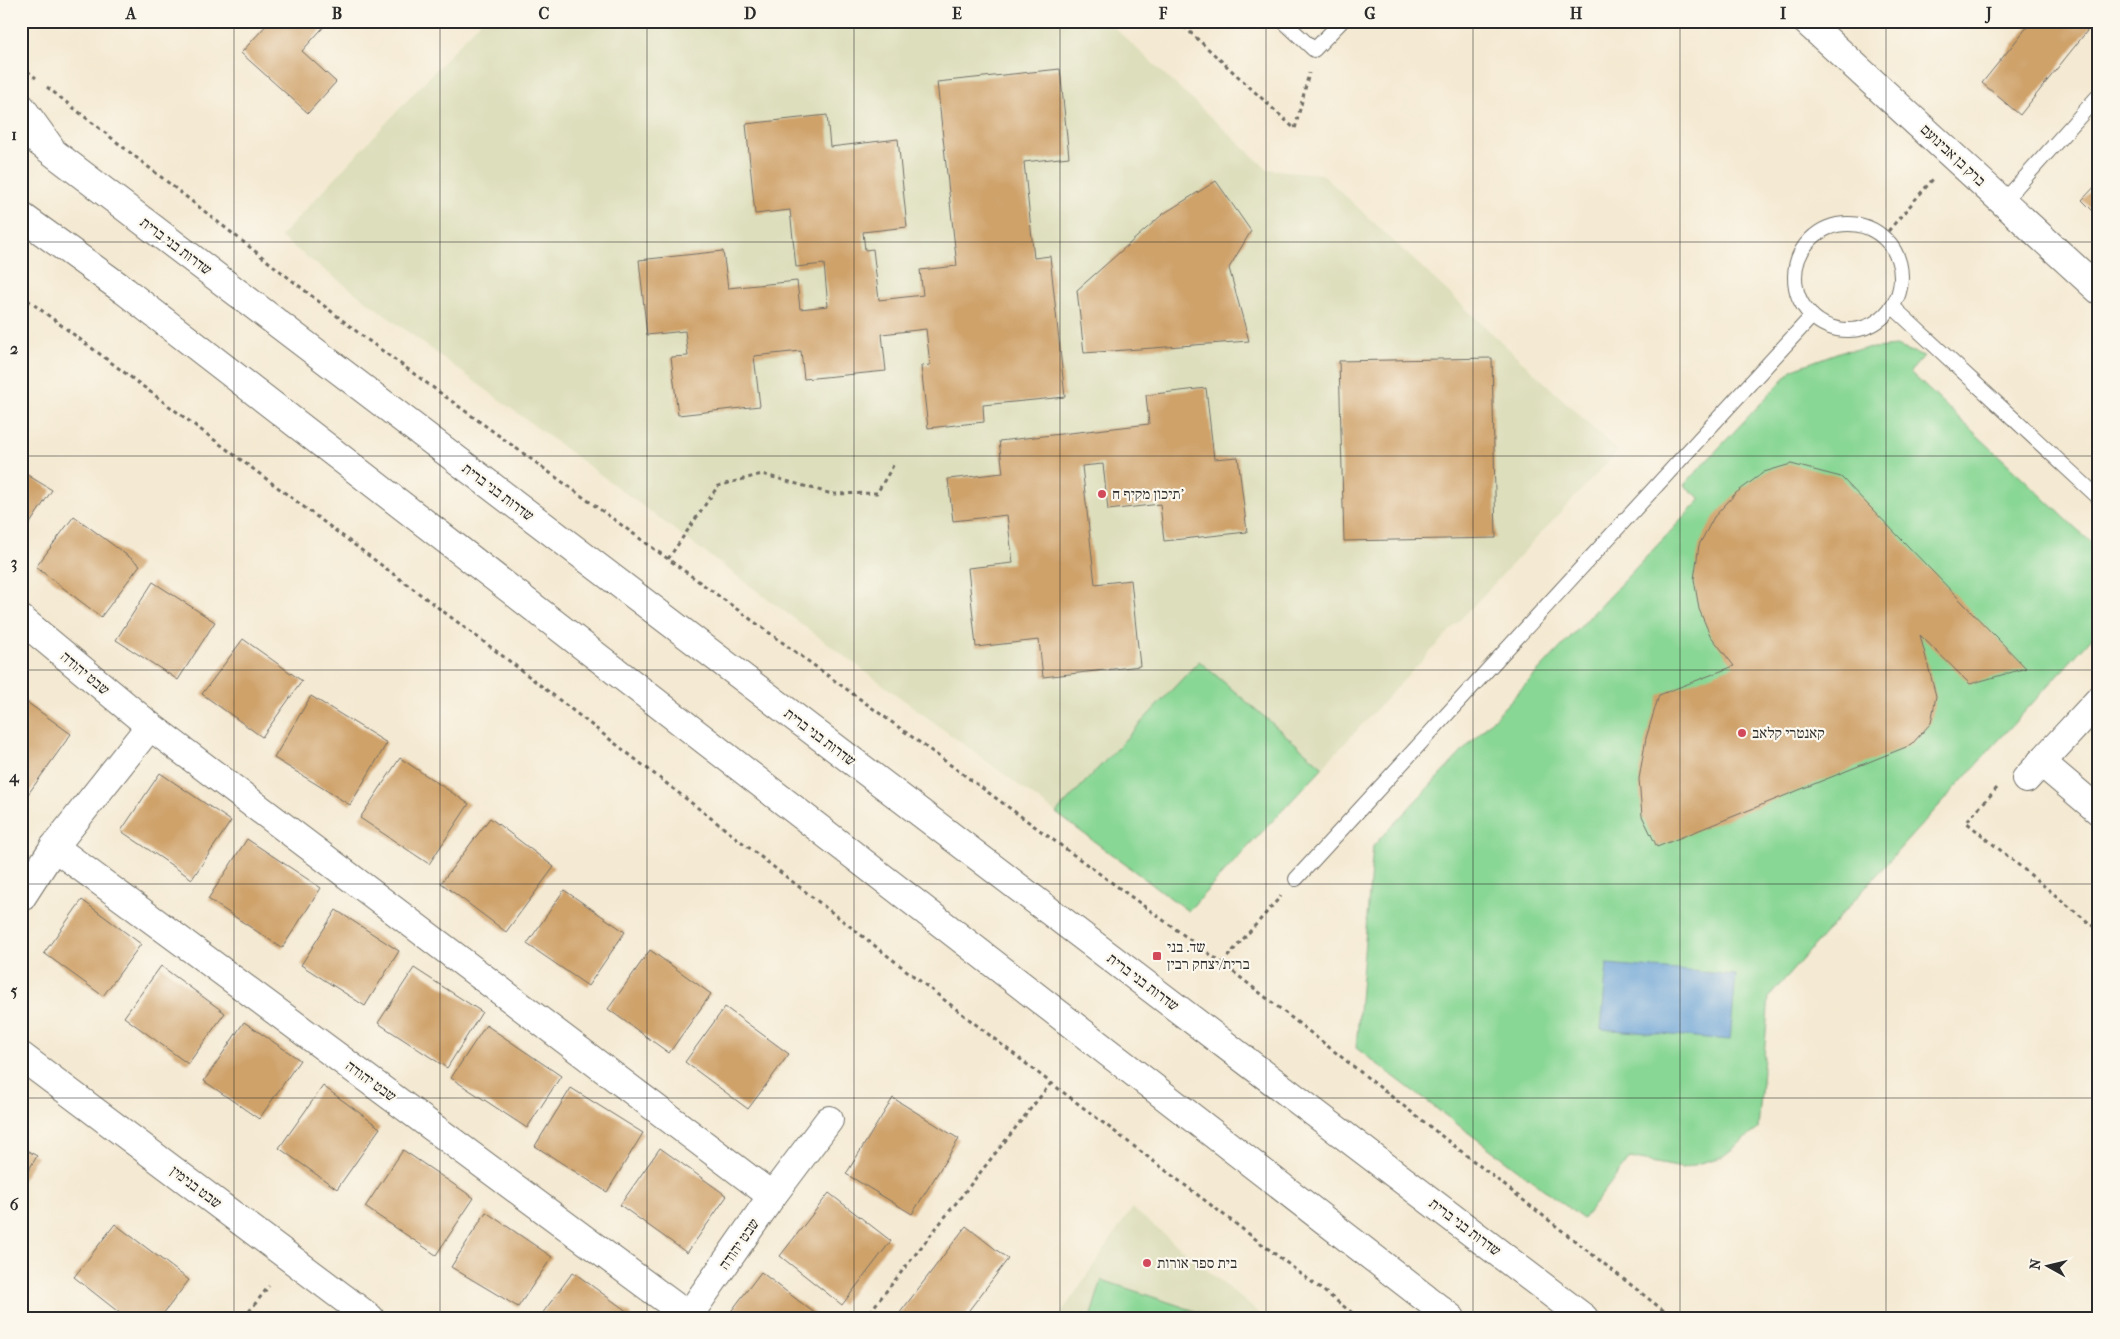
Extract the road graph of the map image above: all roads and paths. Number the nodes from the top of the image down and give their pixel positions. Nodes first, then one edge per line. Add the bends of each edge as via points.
1 (1178, 21) edge
2 (1191, 21) edge
3 (1283, 21) edge
4 (1342, 21) edge
5 (1806, 21) edge
6 (1185, 28) junction
7 (1314, 50) junction
8 (21, 66) edge
9 (37, 79) dead end
10 (45, 85) dead end
11 (2099, 95) edge
12 (21, 107) edge
13 (21, 128) edge
14 (57, 156) junction
15 (1953, 156) junction
16 (2003, 202) junction
17 (21, 216) edge
18 (1883, 237) junction
19 (2099, 290) edge
20 (21, 295) edge
21 (1892, 306) junction
22 (1812, 316) junction
23 (894, 464) dead end
24 (2099, 498) edge
25 (668, 559) junction
26 (21, 619) edge
27 (2099, 700) edge
28 (150, 726) junction
29 (2033, 771) junction
30 (2099, 811) edge
31 (54, 847) junction
32 (1296, 879) joint
33 (21, 898) edge
34 (2099, 930) edge
35 (1222, 963) junction
36 (21, 1056) edge
37 (1051, 1083) junction
38 (829, 1120) dead end
39 (772, 1196) junction
40 (269, 1286) dead end
41 (688, 1317) edge
42 (244, 1318) edge
43 (370, 1318) edge
44 (865, 1318) edge
45 (1359, 1318) edge
46 (1451, 1318) edge
47 (1584, 1318) edge
48 (1673, 1318) edge

1 - 6 path
2 - 6 path
3 - 7 lane
4 - 7 lane
5 - 15 main road, ברק בן אבינועם
6 - 7 path via 1295,129
8 - 9 path
10 - 25 path via 365,338
11 - 16 lane
12 - 14 main road
13 - 14 main road, שדרות בני ברית
14 - 47 main road, שדרות בני ברית
15 - 16 main road, ברק בן אבינועם
15 - 18 path
16 - 19 main road, ברק בן אבינועם
17 - 46 main road via 125,291
18 - 21 lane via 1893,249 1900,270 1898,293
18 - 22 lane via 1871,229 1843,224 1816,234 1805,246 1798,259 1796,290
20 - 37 path via 508,660
21 - 22 lane via 1879,320 1863,328 1845,330 1827,326
21 - 24 lane
22 - 32 lane
23 - 25 path via 877,493 832,494 762,474 718,486
25 - 35 path
26 - 28 main road, שבט יהודה
27 - 29 main road
28 - 31 main road
28 - 39 main road, שבט יהודה
29 - 30 main road
29 - 34 path via 2014,769 1966,822
31 - 33 main road
31 - 41 main road, שבט יהודה
32 - 35 path
35 - 48 path
36 - 43 main road, שבט בנימין
37 - 44 path
37 - 45 path
38 - 39 main road, שבט יהודה
39 - 41 main road, שבט יהודה
40 - 42 path

